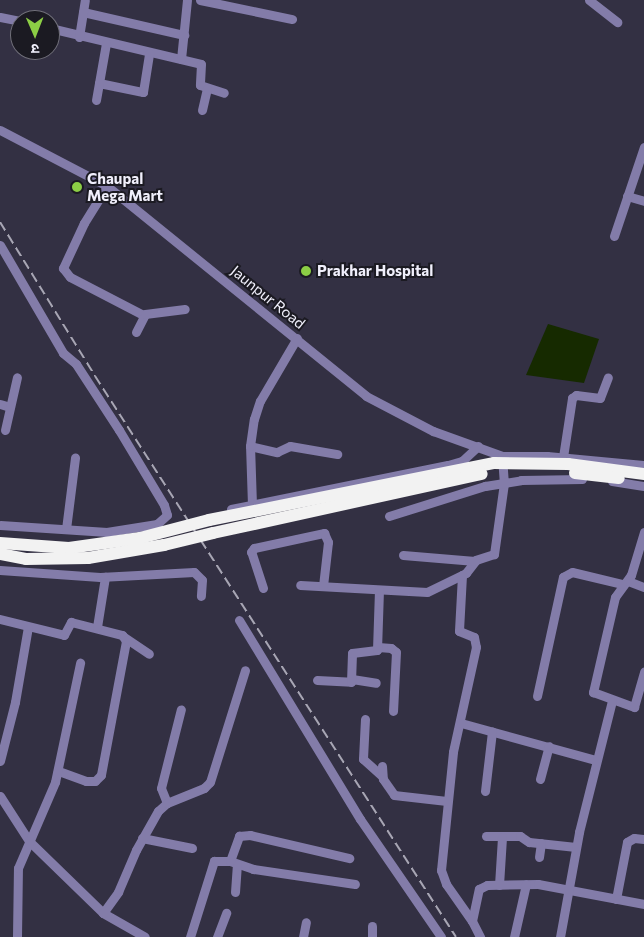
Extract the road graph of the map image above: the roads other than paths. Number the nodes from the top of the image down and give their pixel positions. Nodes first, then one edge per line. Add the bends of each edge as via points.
1 (85, 0) edge
2 (188, 0) edge
3 (200, 0) edge
4 (589, 0) edge
5 (84, 12) junction
6 (292, 19) dead end
7 (618, 22) dead end
8 (60, 31) edge
9 (184, 35) junction
10 (79, 36) junction
11 (106, 43) junction
12 (149, 53) junction
13 (181, 59) junction
14 (100, 83) junction
15 (207, 89) junction
16 (224, 93) dead end
17 (96, 100) dead end
18 (202, 110) dead end
19 (0, 130) edge
20 (644, 147) edge
21 (108, 186) junction
22 (627, 196) junction
23 (644, 201) edge
24 (614, 236) dead end
25 (0, 245) edge
26 (184, 309) dead end
27 (143, 315) junction
28 (136, 332) dead end
29 (297, 338) junction
30 (608, 377) dead end
31 (17, 378) dead end
32 (0, 404) edge
33 (10, 407) junction
34 (5, 430) dead end
35 (250, 446) junction
36 (478, 446) junction
37 (337, 454) dead end
38 (563, 457) junction
39 (75, 458) dead end
40 (497, 464) junction
41 (644, 465) edge
42 (644, 474) edge
43 (644, 481) edge
44 (504, 483) junction
45 (644, 486) edge
46 (252, 505) junction
47 (389, 516) dead end
48 (210, 522) junction
49 (0, 526) edge
50 (66, 529) junction
51 (644, 536) edge
52 (0, 543) edge
53 (0, 554) edge
54 (403, 555) dead end
55 (475, 561) junction
56 (0, 570) edge
57 (462, 575) junction
58 (105, 577) junction
59 (625, 582) junction
60 (300, 585) dead end
61 (323, 586) junction
62 (644, 587) edge
63 (264, 588) dead end
64 (379, 590) junction
65 (201, 596) dead end
66 (0, 619) edge
67 (239, 620) dead end
68 (28, 627) junction
69 (97, 627) junction
70 (124, 637) junction
71 (378, 647) junction
72 (149, 654) dead end
73 (80, 663) dead end
74 (245, 670) dead end
75 (644, 671) edge
76 (352, 679) junction
77 (317, 680) dead end
78 (376, 683) dead end
79 (537, 696) dead end
80 (612, 701) junction
81 (634, 707) junction
82 (181, 709) dead end
83 (393, 711) dead end
84 (644, 711) edge
85 (365, 719) dead end
86 (461, 724) junction
87 (492, 732) junction
88 (549, 746) junction
89 (0, 760) edge
90 (595, 760) junction
91 (58, 772) junction
92 (540, 779) dead end
93 (485, 792) dead end
94 (0, 796) edge
95 (447, 801) junction
96 (167, 803) junction
97 (486, 836) dead end
98 (502, 837) junction
99 (142, 838) junction
100 (644, 839) edge
101 (29, 840) junction
102 (541, 843) junction
103 (576, 847) junction
104 (192, 848) dead end
105 (539, 857) dead end
106 (349, 858) dead end
107 (234, 863) junction
108 (355, 884) dead end
109 (526, 884) junction
110 (499, 885) junction
111 (569, 890) junction
112 (235, 892) dead end
113 (616, 899) junction
114 (644, 904) edge
115 (103, 913) junction
116 (226, 913) dead end
117 (472, 921) junction
118 (306, 922) dead end
119 (372, 926) dead end
120 (17, 937) edge
121 (145, 937) edge
122 (190, 937) edge
123 (217, 937) edge
124 (303, 937) edge
125 (372, 937) edge
126 (441, 937) edge
127 (480, 937) edge
128 (514, 937) edge
129 (560, 937) edge

1 - 5 street
2 - 9 street
3 - 6 street
4 - 7 street
5 - 9 street
5 - 10 street
8 - 10 street
9 - 13 street
10 - 11 street
11 - 12 street
11 - 14 street
12 - 13 street
12 - 14 street via 143,92
13 - 15 street via 201,64 200,85
14 - 17 street
15 - 16 street
15 - 18 street
19 - 21 street, Jaunpur Road
20 - 22 street
21 - 27 street via 62,268 70,278
21 - 29 street, Jaunpur Road
22 - 23 street
22 - 24 street
25 - 50 street via 63,353 76,364 166,510 165,518 157,524 107,532
26 - 27 street
27 - 28 street
29 - 35 street via 260,401
29 - 36 street, Jaunpur Road via 366,396 414,423
30 - 38 street via 600,398 576,395 572,398
31 - 33 street
32 - 33 street
33 - 34 street
35 - 37 street via 277,452 290,446
35 - 46 street
36 - 40 street, Jaunpur Road
36 - 46 street via 462,461 448,465
38 - 40 street
38 - 41 street
39 - 50 street
40 - 42 highway, bridge via 568,464
40 - 43 highway, bridge
40 - 44 street
40 - 48 highway
44 - 45 street via 576,478
44 - 47 street via 469,490
44 - 55 street via 494,554
46 - 48 street
48 - 52 highway, bridge via 140,538 69,548
48 - 53 highway, bridge via 164,545 88,558 26,559
49 - 50 street
51 - 59 street
54 - 55 street
55 - 57 street
56 - 58 street
57 - 64 street via 427,592
57 - 86 street via 459,630 474,637 476,647
58 - 65 street via 198,573 202,580
58 - 69 street
59 - 62 street
59 - 79 street via 572,572 563,577
59 - 80 street via 614,597 593,689 595,694
60 - 61 street
61 - 63 street via 328,542 324,533 254,548 251,552
61 - 64 street
64 - 71 street
66 - 68 street
67 - 126 street via 360,819
68 - 69 street via 64,635 72,622
68 - 89 street via 15,702
69 - 70 street
70 - 72 street
70 - 91 street via 125,648 101,775 94,781 86,781
71 - 76 street via 375,651 352,653
71 - 83 street via 391,648 396,652
73 - 91 street
74 - 96 street via 210,782 204,788
75 - 81 street
76 - 77 street via 348,682
76 - 78 street
80 - 81 street
80 - 90 street
81 - 84 street
82 - 96 street via 161,788
85 - 95 street via 363,759 382,771 394,796
86 - 87 street
86 - 95 street via 453,752
87 - 88 street
87 - 93 street
88 - 90 street
88 - 92 street
90 - 103 street
91 - 101 street
94 - 101 street
95 - 117 street via 441,870 446,884
96 - 99 street via 158,811
97 - 98 street
98 - 102 street via 520,836 527,842
98 - 110 street
99 - 104 street
99 - 115 street via 118,892
100 - 113 street via 634,838 627,842
101 - 115 street
101 - 120 street via 16,875
102 - 103 street
102 - 105 street
103 - 111 street
106 - 107 street via 244,835 237,839
107 - 108 street via 259,871
107 - 112 street
107 - 122 street via 214,861
109 - 110 street
109 - 111 street
109 - 128 street
110 - 117 street via 481,886
111 - 113 street
111 - 129 street
113 - 114 street
115 - 121 street
116 - 123 street
117 - 127 street
118 - 124 street
119 - 125 street

